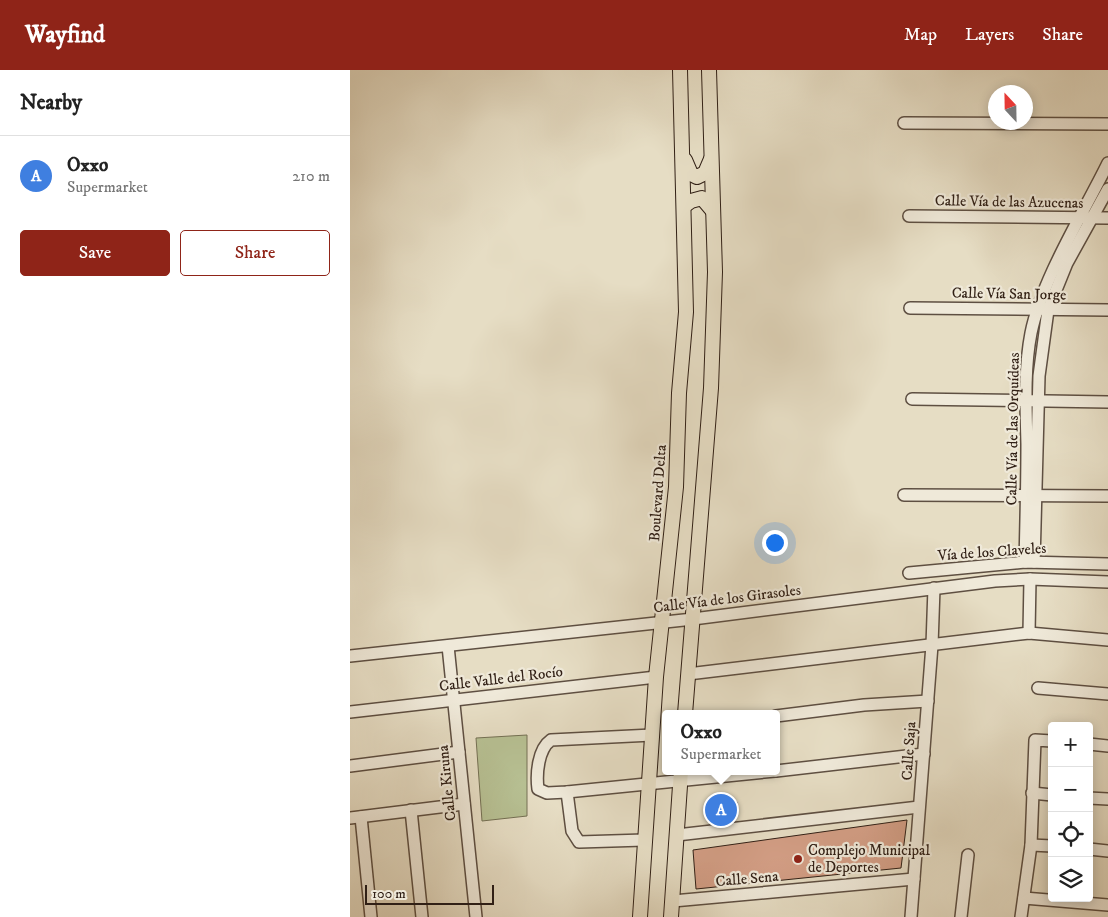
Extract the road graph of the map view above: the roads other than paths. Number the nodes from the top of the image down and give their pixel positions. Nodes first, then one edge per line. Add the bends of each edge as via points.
1 (680, 70) edge
2 (709, 70) edge
3 (904, 123) dead end
4 (1108, 124) edge
5 (684, 157) junction
6 (712, 159) junction
7 (1108, 163) edge
8 (1108, 189) edge
9 (684, 206) junction
10 (713, 211) junction
11 (909, 216) dead end
12 (1086, 218) junction
13 (1108, 218) edge
14 (910, 308) dead end
15 (1043, 310) junction
16 (1108, 310) edge
17 (912, 399) dead end
18 (1032, 401) junction
19 (1108, 402) edge
20 (904, 495) dead end
21 (1032, 495) junction
22 (1108, 496) edge
23 (1029, 562) junction
24 (1108, 564) edge
25 (909, 574) dead end
26 (1030, 579) junction
27 (1108, 582) edge
28 (934, 588) junction
29 (693, 619) junction
30 (662, 622) junction
31 (1029, 634) junction
32 (1108, 640) edge
33 (932, 645) junction
34 (448, 646) junction
35 (350, 656) edge
36 (688, 674) junction
37 (656, 677) junction
38 (1038, 688) dead end
39 (1108, 694) edge
40 (453, 700) junction
41 (928, 701) junction
42 (685, 710) edge
43 (350, 712) edge
44 (780, 716) edge
45 (652, 735) junction
46 (1048, 741) edge
47 (1093, 744) edge
48 (1108, 746) edge
49 (459, 752) junction
50 (924, 754) junction
51 (350, 766) edge
52 (780, 771) edge
53 (700, 775) edge
54 (681, 776) edge
55 (649, 784) junction
56 (567, 792) junction
57 (1032, 793) junction
58 (1048, 795) edge
59 (1093, 798) edge
60 (1108, 799) edge
61 (464, 804) junction
62 (919, 807) junction
63 (411, 810) junction
64 (356, 817) edge
65 (677, 835) junction
66 (644, 840) junction
67 (1031, 845) junction
68 (1048, 846) edge
69 (1093, 849) edge
70 (1108, 851) edge
71 (968, 854) dead end
72 (914, 879) junction
73 (1024, 898) junction
74 (673, 901) junction
75 (1108, 905) edge
76 (371, 917) edge
77 (422, 917) edge
78 (476, 917) edge
79 (640, 917) edge
80 (671, 917) edge
81 (911, 917) edge
82 (961, 917) edge
83 (1021, 917) edge

1 - 5 main road, Boulevard Delta
2 - 6 main road
3 - 4 street
5 - 6 main road via 691,174 697,177 705,173
5 - 9 main road, Boulevard Delta
6 - 10 main road
7 - 12 street, Calle Vía de las Orquídeas
8 - 12 street, Calle Vía de las Orquídeas
9 - 10 main road via 702,198
9 - 30 main road, Boulevard Delta via 686,312 676,487
10 - 29 main road via 711,388
11 - 12 street, Calle Vía de las Azucenas
12 - 13 street, Calle Vía de las Azucenas
12 - 15 street, Calle Vía de las Orquídeas via 1050,280
14 - 15 street, Calle Vía San Jorge
15 - 16 street, Calle Vía San Jorge
15 - 18 street, Calle Vía de las Orquídeas via 1031,334
17 - 18 street
18 - 19 street
18 - 21 street, Calle Vía de las Orquídeas
20 - 21 street
21 - 22 street
21 - 23 street, Calle Vía de las Orquídeas
23 - 24 street, Vía de los Claveles
23 - 25 street, Vía de los Claveles
26 - 27 street, Calle Vía de los Girasoles
26 - 28 street, Calle Vía de los Girasoles
26 - 31 street
28 - 29 street, Calle Vía de los Girasoles
28 - 33 street, Calle Saja
29 - 30 street, Calle Vía de los Girasoles
29 - 36 main road
30 - 34 street, Calle Vía de los Girasoles
30 - 37 main road, Boulevard Delta
31 - 32 street
31 - 33 street
33 - 36 street
33 - 41 street, Calle Saja
34 - 35 street, Calle Vía de los Girasoles
34 - 40 street, Calle Kiruna
36 - 42 main road
37 - 40 street, Calle Valle del Rocío
37 - 45 main road, Boulevard Delta
38 - 39 street
40 - 43 street, Calle Valle del Rocío
40 - 49 street, Calle Kiruna
41 - 44 street
41 - 50 street, Calle Saja
45 - 55 main road, Boulevard Delta
45 - 56 street via 556,740 544,746 538,789 547,793
46 - 57 street via 1035,740
47 - 48 street
49 - 51 street
49 - 61 street, Calle Kiruna
50 - 52 street
50 - 62 street, Calle Saja
53 - 54 street
54 - 55 street
54 - 65 main road
55 - 56 street
55 - 66 main road, Boulevard Delta
56 - 66 street via 574,837 579,842
57 - 58 street
57 - 67 street
59 - 60 street
61 - 63 street
61 - 78 street, Calle Kiruna
62 - 65 street
62 - 72 street, Calle Saja
63 - 64 street
63 - 77 street
64 - 76 street
65 - 74 main road
66 - 79 main road, Boulevard Delta
67 - 68 street
67 - 73 street
69 - 70 street
71 - 82 street
72 - 74 street, Calle Sena
72 - 81 street, Calle Saja
73 - 75 street
73 - 83 street
74 - 80 main road

